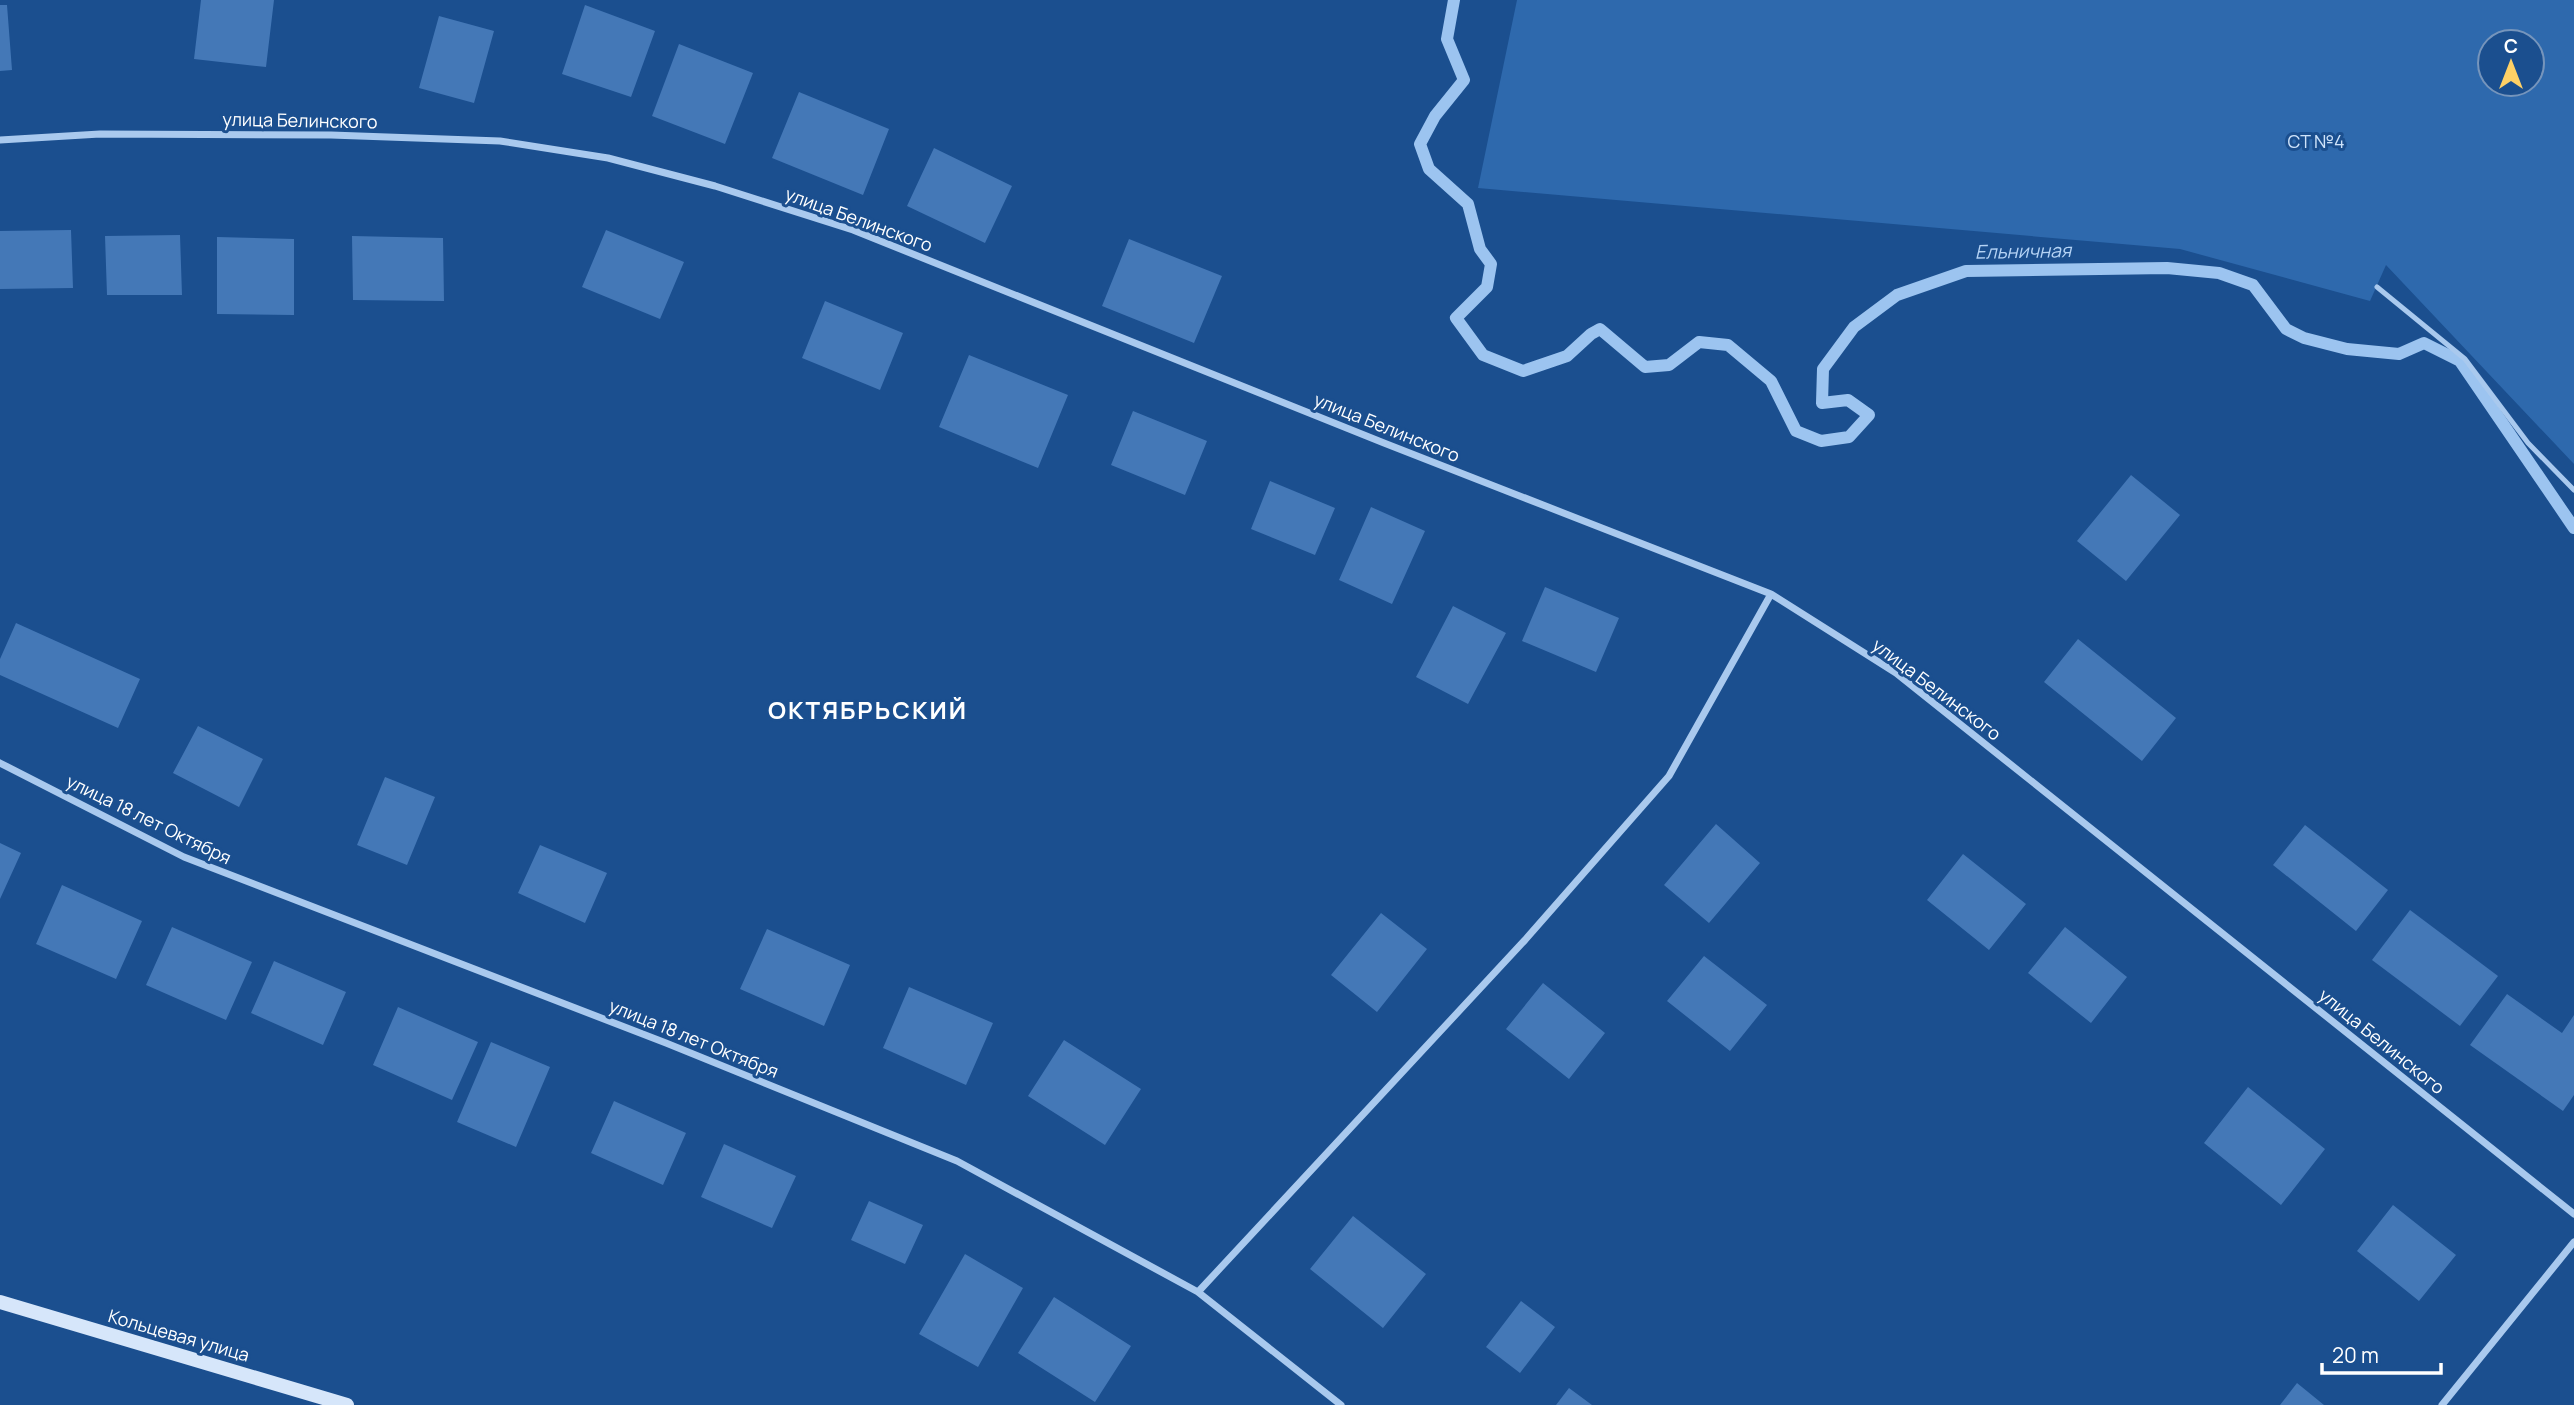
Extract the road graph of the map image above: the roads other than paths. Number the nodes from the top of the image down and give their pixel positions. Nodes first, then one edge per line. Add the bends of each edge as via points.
1 (0, 139) edge
2 (2377, 287) dead end
3 (2574, 490) edge
4 (1771, 594) junction
5 (0, 763) edge
6 (2574, 1214) edge
7 (2574, 1242) edge
8 (1198, 1293) junction
9 (0, 1302) edge
10 (347, 1405) edge
11 (1341, 1405) edge
12 (2442, 1405) edge

1 - 4 street, улица Белинского via 100,134 344,135 500,141 608,158 853,229
2 - 3 lane via 2465,359 2528,443
4 - 6 street, улица Белинского via 1896,673
4 - 8 street via 1669,776 1525,940
5 - 8 street, улица 18 лет Октября via 184,857 957,1161
7 - 12 street
8 - 11 street, улица 18 лет Октября
9 - 10 street, Кольцевая улица

